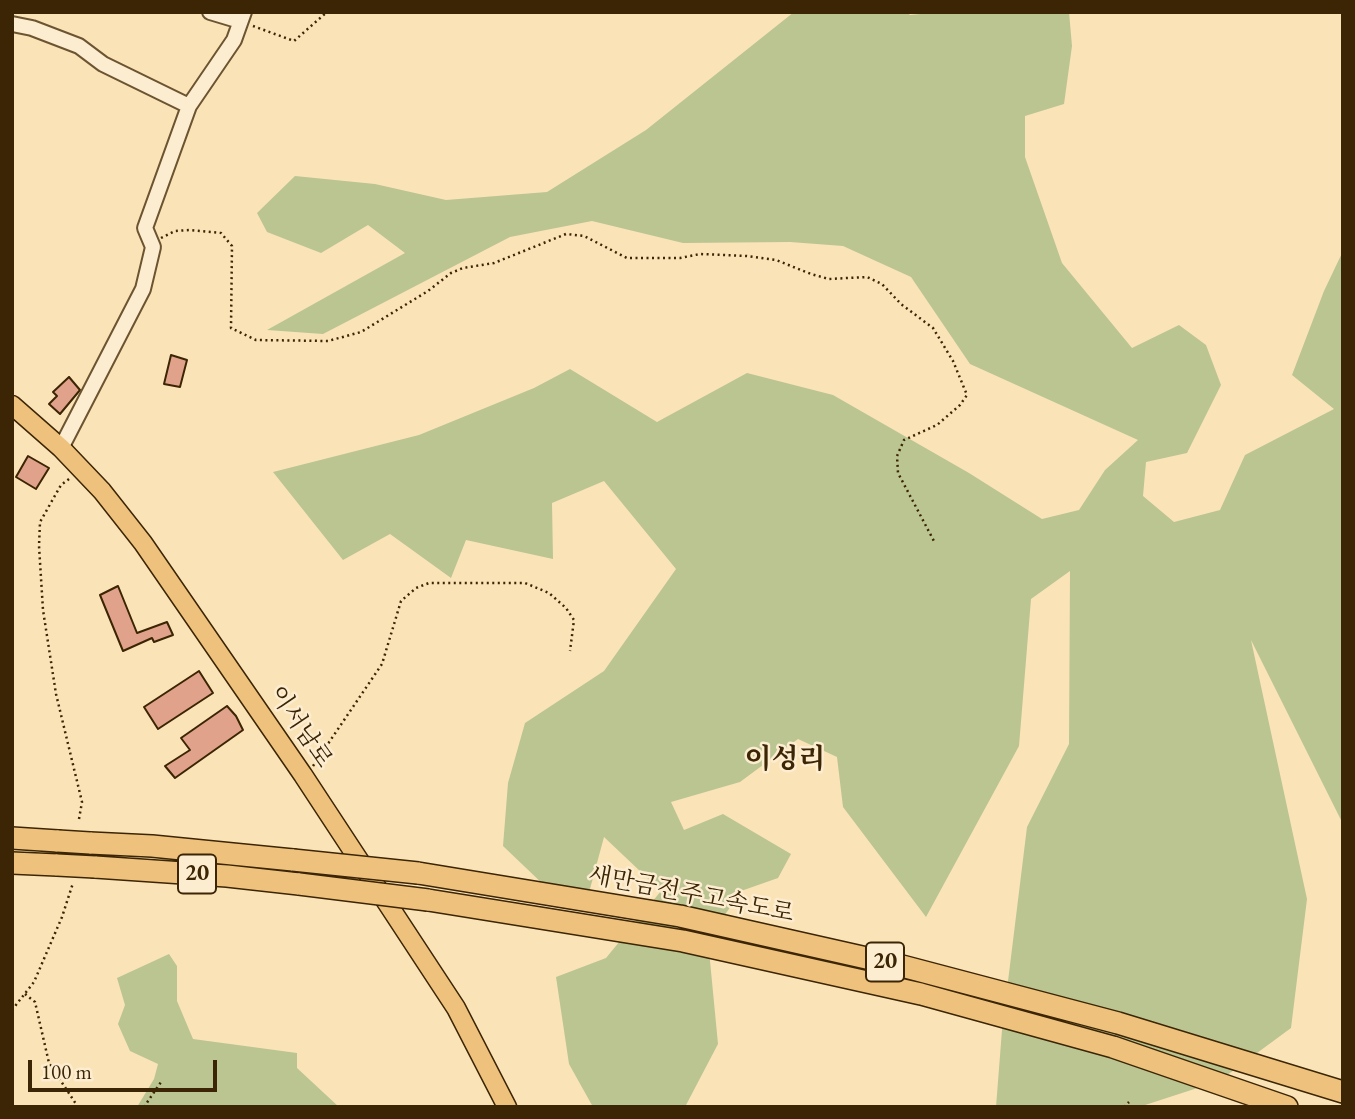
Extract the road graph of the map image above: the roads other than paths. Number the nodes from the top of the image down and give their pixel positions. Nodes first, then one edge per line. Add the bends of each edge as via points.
1 (210, 12) edge
2 (242, 17) edge
3 (12, 24) edge
4 (189, 106) junction
5 (12, 405) edge
6 (61, 448) junction
7 (12, 838) edge
8 (12, 863) edge
9 (1343, 1092) edge
10 (507, 1107) edge
11 (1287, 1107) edge

1 - 2 lane
2 - 4 lane via 234,40
3 - 4 lane via 79,46 103,64
4 - 6 lane via 145,228 153,247 143,289
5 - 6 main road, 이서남로
6 - 10 main road, 이서남로 via 143,543 303,775 456,1008
7 - 9 highway, 새만금전주고속도로 / 20, bridge via 152,846 418,873 680,916 902,966 1118,1023
8 - 11 highway, 새만금전주고속도로 / 20, bridge via 299,884 683,941 921,993 1113,1046

